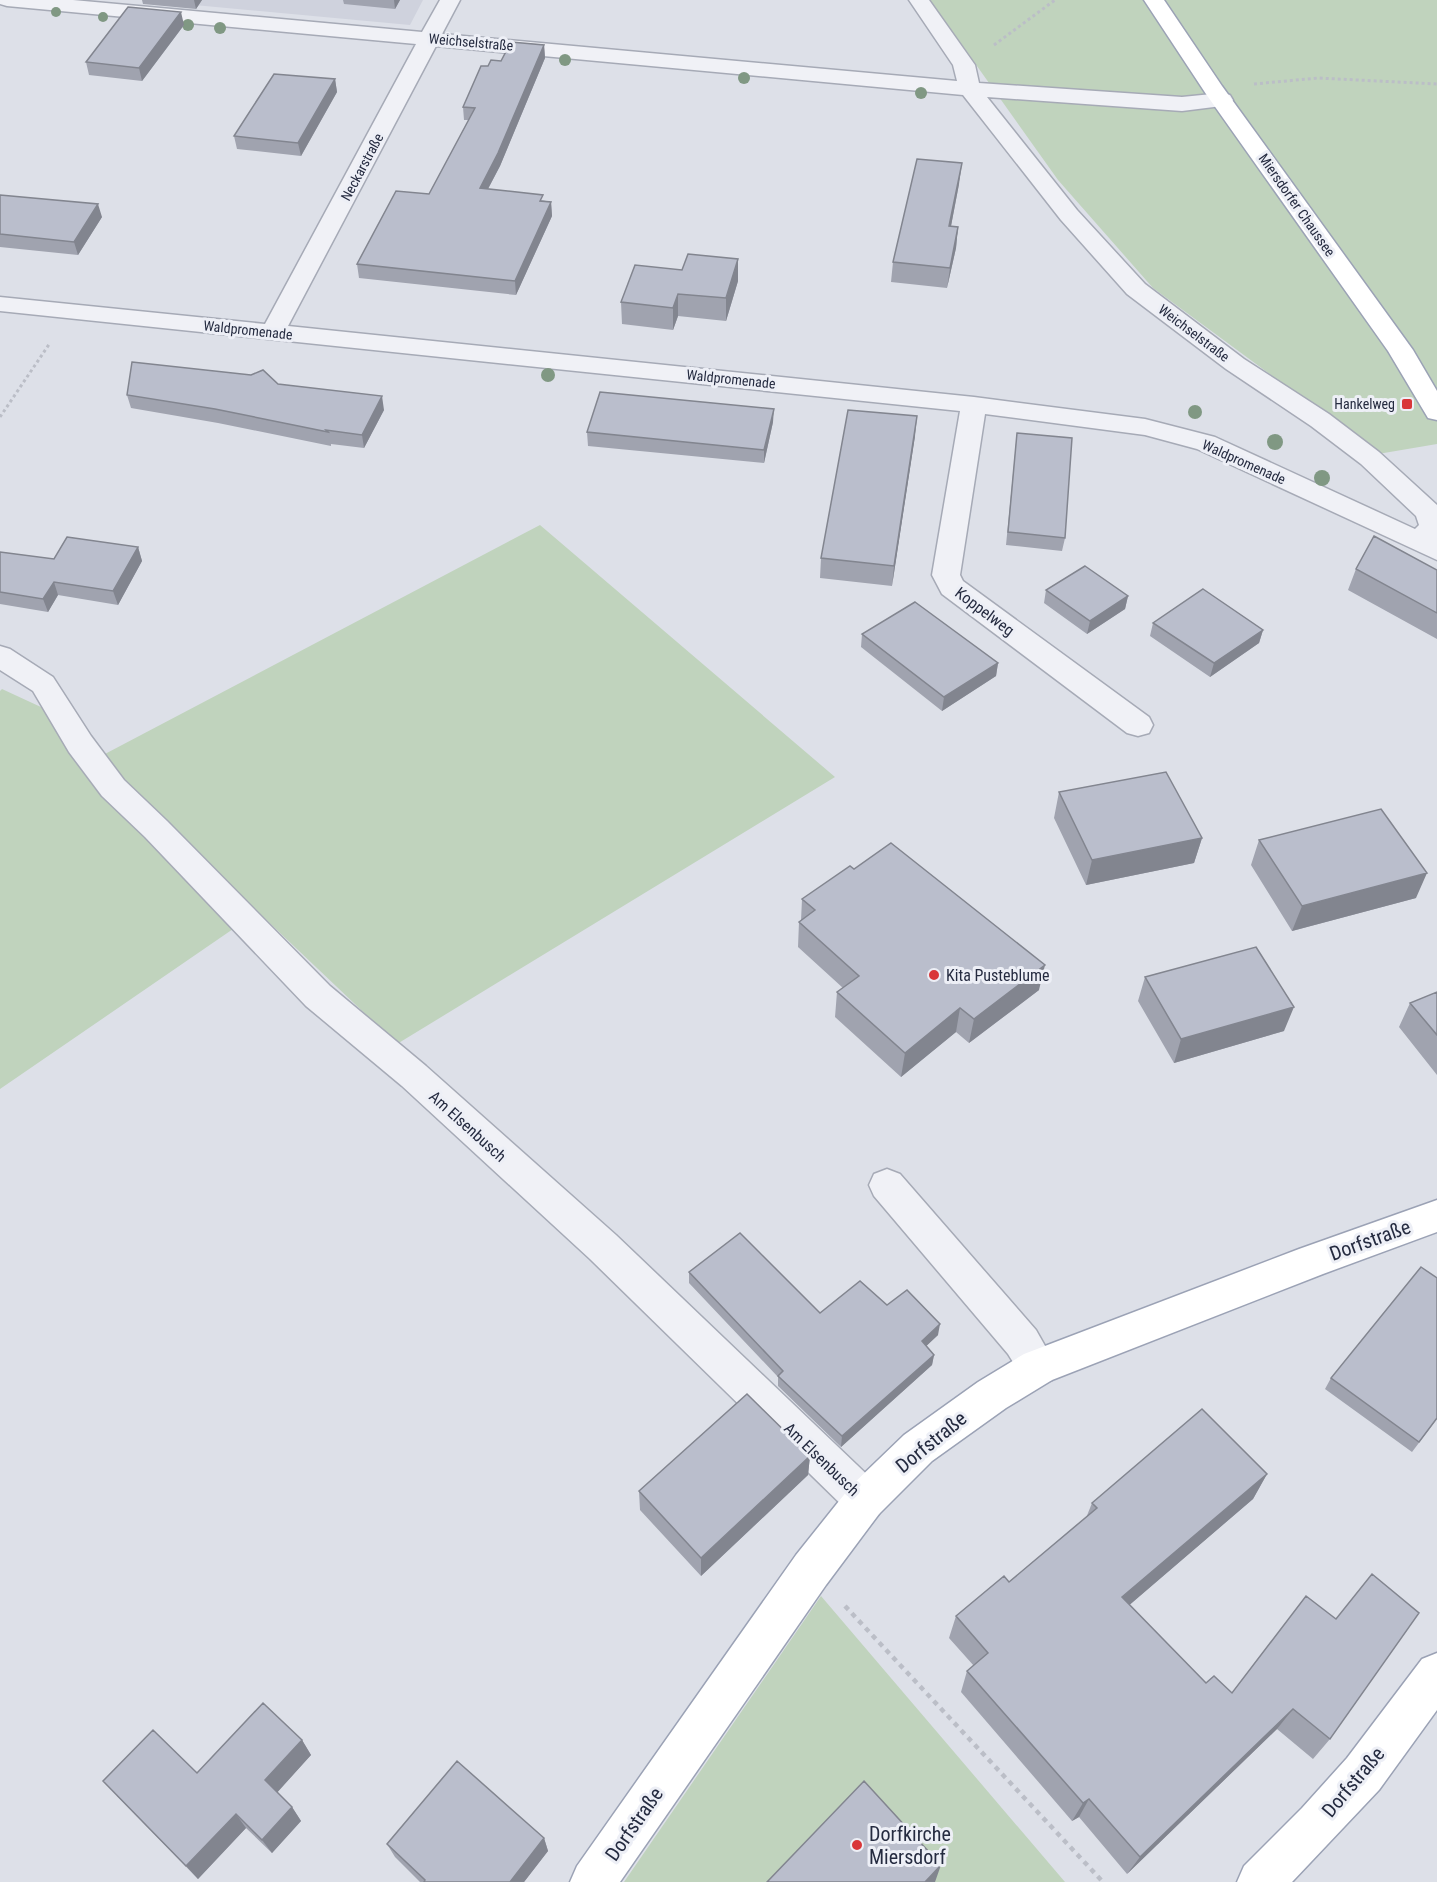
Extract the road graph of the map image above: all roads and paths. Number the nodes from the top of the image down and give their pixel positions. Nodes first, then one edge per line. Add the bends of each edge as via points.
1 (7, 0) edge
2 (450, 0) edge
3 (919, 0) edge
4 (1055, 0) edge
5 (1154, 0) edge
6 (430, 38) junction
7 (964, 65) junction
8 (1437, 84) edge
9 (970, 89) junction
10 (1218, 94) junction
11 (0, 304) edge
12 (71, 312) junction
13 (273, 332) junction
14 (974, 405) junction
15 (1437, 412) edge
16 (0, 417) edge
17 (1427, 547) edge
18 (0, 656) edge
19 (1138, 725) dead end
20 (887, 1185) dead end
21 (1437, 1216) edge
22 (1038, 1367) junction
23 (865, 1500) junction
24 (811, 1570) junction
25 (1437, 1674) edge
26 (593, 1882) edge
27 (1103, 1882) edge
28 (1260, 1882) edge

1 - 6 street, Weichselstraße
2 - 6 street, Neckarstraße
3 - 7 street
4 - 7 path
5 - 10 main road, Miersdorfer Chaussee
6 - 9 street, Weichselstraße
6 - 13 street, Neckarstraße
7 - 9 street
8 - 10 path via 1318,78
9 - 10 street, Weichselstraße via 1182,104
9 - 17 street, Weichselstraße via 1058,202 1136,289 1235,364 1337,433 1429,513 1433,527
10 - 15 main road, Miersdorfer Chaussee via 1400,350
11 - 12 street, Waldpromenade
12 - 13 street, Waldpromenade
12 - 16 path
13 - 14 street, Waldpromenade
14 - 17 street, Waldpromenade via 1145,427 1206,443
14 - 19 street, Koppelweg via 946,575 952,587
18 - 23 street, Am Elsenbusch via 43,684 112,788 156,828 318,996 414,1076 603,1247
20 - 22 street via 1022,1342
21 - 22 main road, Dorfstraße
22 - 23 main road, Dorfstraße via 918,1449
23 - 24 main road, Dorfstraße
24 - 26 main road, Dorfstraße
24 - 27 path
25 - 28 main road, Dorfstraße via 1363,1774

